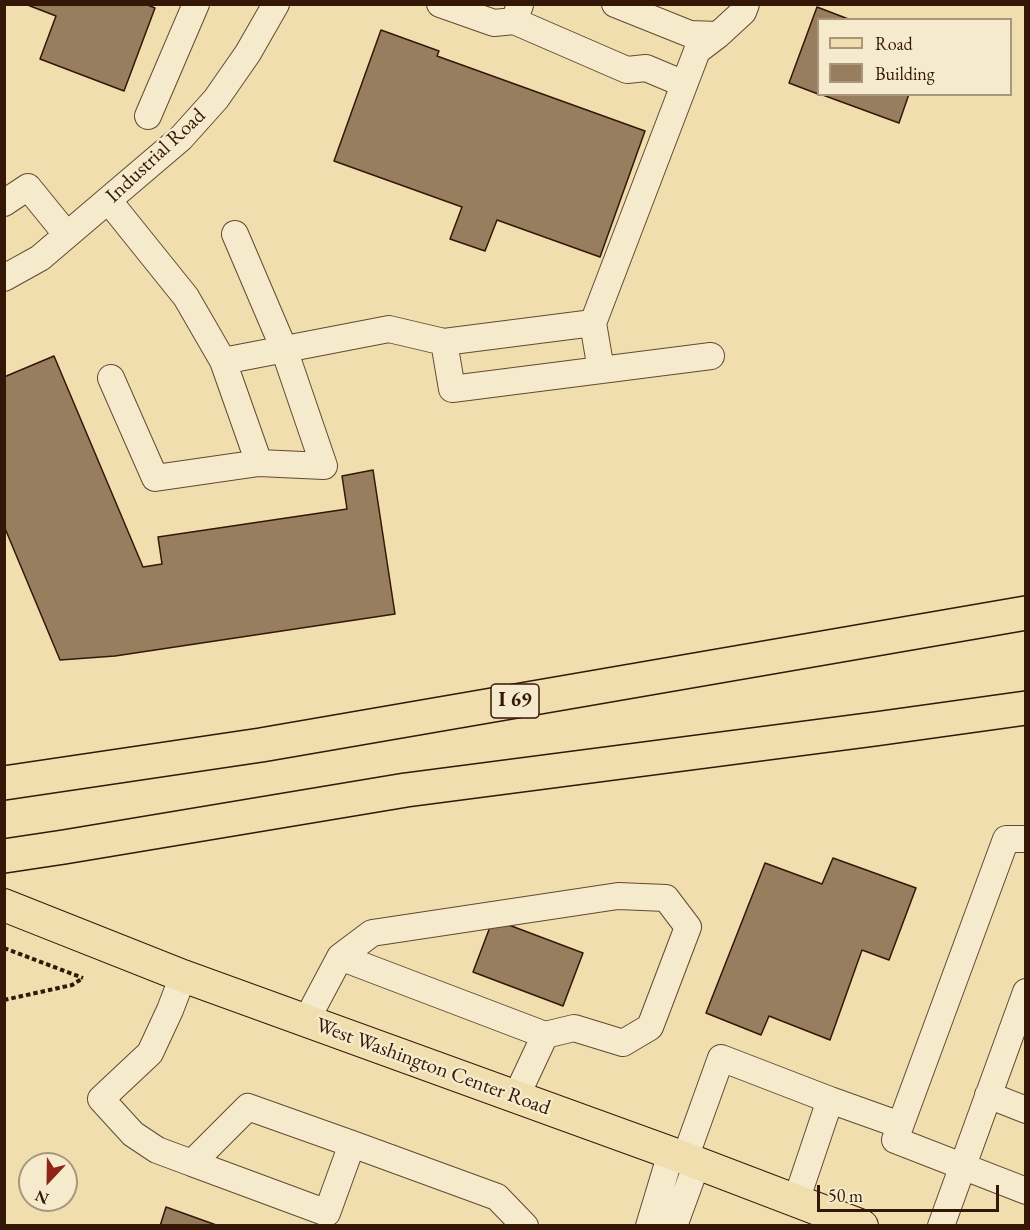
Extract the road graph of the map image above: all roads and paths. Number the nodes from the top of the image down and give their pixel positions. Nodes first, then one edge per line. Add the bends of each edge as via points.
1 (196, 4) edge
2 (440, 4) edge
3 (615, 4) edge
4 (746, 4) edge
5 (273, 5) edge
6 (517, 13) edge
7 (718, 35) junction
8 (684, 84) junction
9 (148, 116) dead end
10 (108, 200) junction
11 (4, 203) edge
12 (236, 234) dead end
13 (67, 235) junction
14 (4, 278) edge
15 (593, 323) junction
16 (444, 342) junction
17 (284, 349) junction
18 (711, 356) dead end
19 (223, 361) junction
20 (601, 370) junction
21 (111, 378) dead end
22 (259, 463) junction
23 (1026, 613) edge
24 (1026, 708) edge
25 (4, 783) edge
26 (1026, 839) edge
27 (4, 856) edge
28 (4, 905) edge
29 (4, 948) edge
30 (340, 957) junction
31 (183, 976) junction
32 (1026, 992) edge
33 (4, 1000) edge
34 (1021, 1019) edge
35 (306, 1021) junction
36 (545, 1035) junction
37 (988, 1095) junction
38 (516, 1097) junction
39 (830, 1100) junction
40 (1026, 1110) edge
41 (900, 1125) junction
42 (352, 1144) junction
43 (685, 1158) junction
44 (192, 1162) junction
45 (963, 1166) junction
46 (1026, 1191) edge
47 (796, 1201) junction
48 (525, 1226) edge
49 (649, 1226) edge
50 (674, 1226) edge
51 (862, 1226) edge
52 (941, 1226) edge

1 - 9 street
2 - 6 street via 494,23
3 - 7 street via 690,33
4 - 7 street via 743,12
5 - 10 street, Industrial Road via 248,53 216,99 181,138
6 - 8 street via 627,70 646,68
7 - 8 street via 697,51
8 - 15 street
10 - 13 street, Industrial Road
10 - 19 street via 186,297
11 - 13 street via 28,187
12 - 17 street
13 - 14 street, Industrial Road via 40,258
15 - 16 street
15 - 20 street
16 - 17 street via 389,329
16 - 20 street via 452,389
17 - 19 street
17 - 22 street via 324,466
18 - 20 street
19 - 22 street
21 - 22 street via 154,478
23 - 25 highway, I 69 via 261,745
24 - 27 highway via 406,790
26 - 41 street via 1006,839
28 - 31 main road, West Washington Center Road
29 - 33 path via 83,978 72,985
30 - 35 street
30 - 36 street
30 - 36 street via 372,933 618,896 666,898 688,927 650,1027 623,1043 574,1028
31 - 35 main road, West Washington Center Road
31 - 44 street via 150,1053 101,1099 133,1134 157,1150
32 - 34 street
34 - 37 street
35 - 38 main road, West Washington Center Road
36 - 38 street
37 - 40 street
37 - 45 street
38 - 43 main road, West Washington Center Road
39 - 41 street
39 - 43 street via 721,1058
39 - 47 street
41 - 45 street via 895,1140
42 - 44 street via 248,1107
42 - 44 street via 327,1213
42 - 48 street via 497,1197
43 - 47 main road, West Washington Center Road
43 - 49 street
43 - 50 street
45 - 46 street
45 - 52 street
47 - 51 main road, West Washington Center Road

